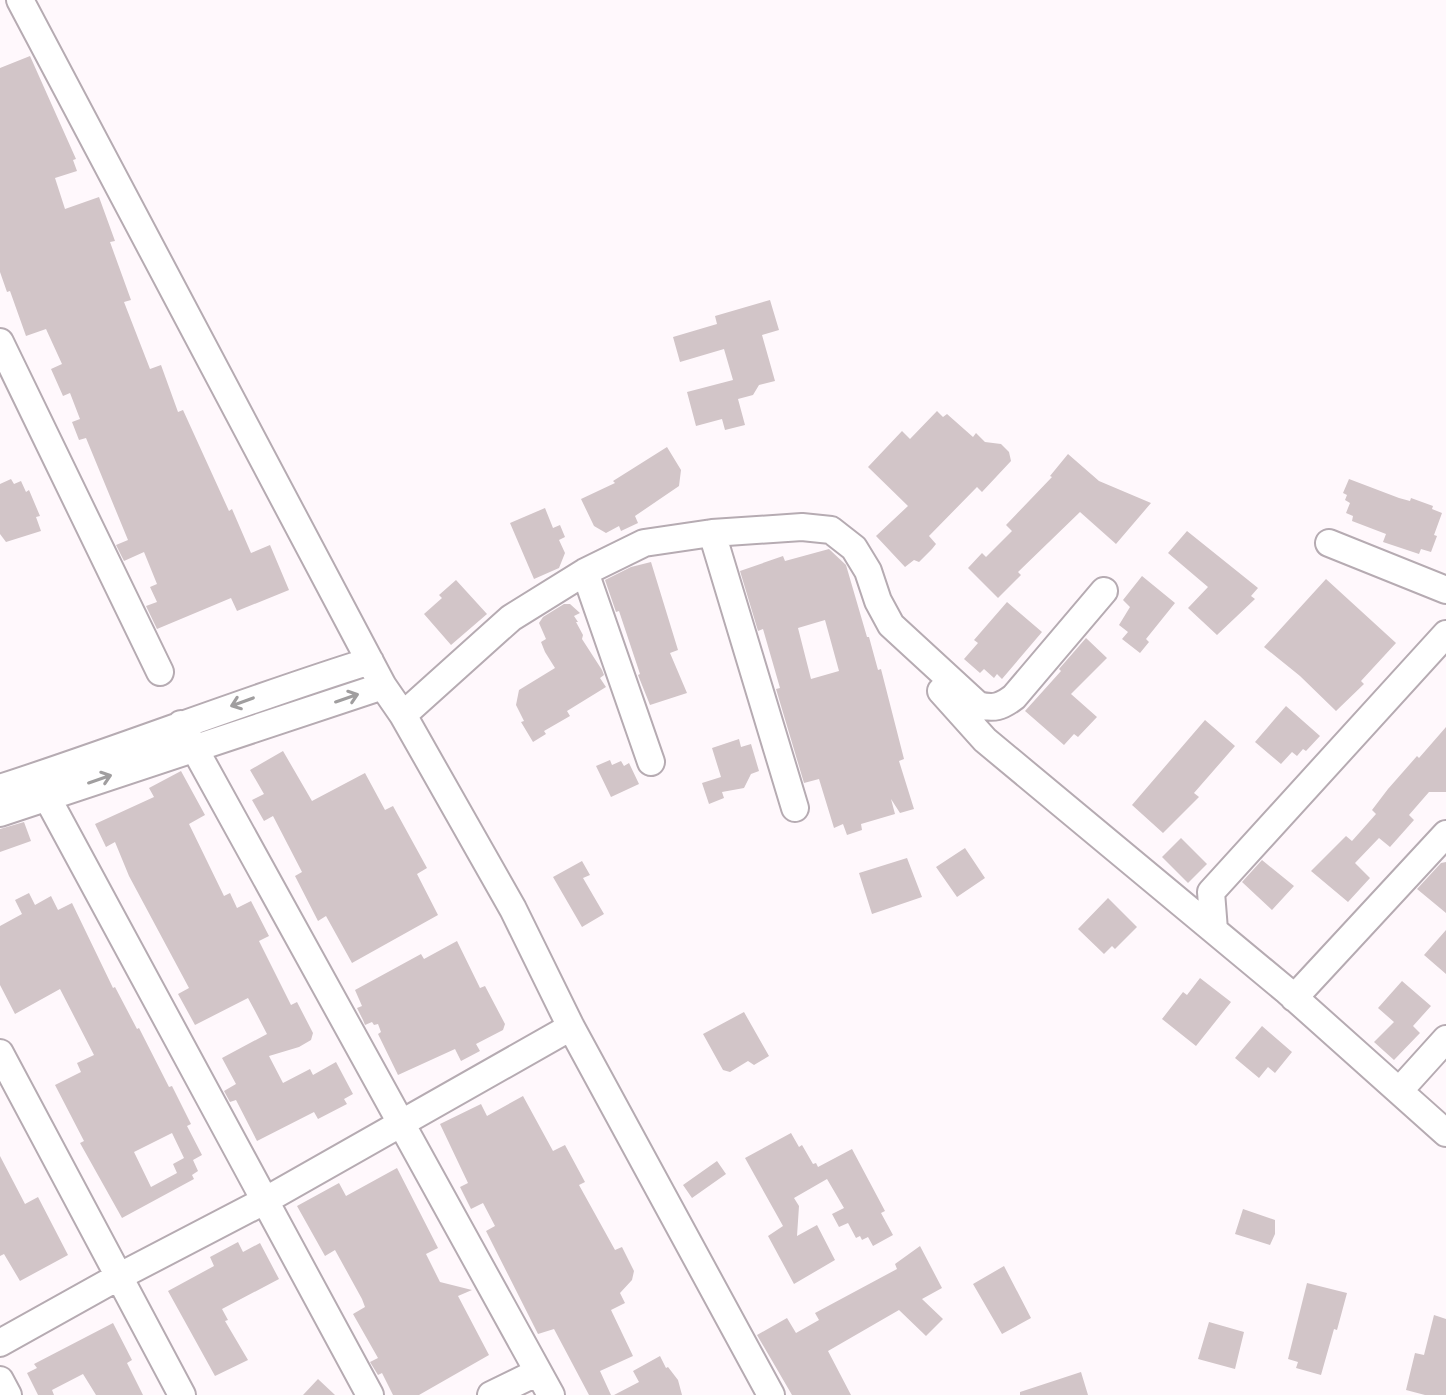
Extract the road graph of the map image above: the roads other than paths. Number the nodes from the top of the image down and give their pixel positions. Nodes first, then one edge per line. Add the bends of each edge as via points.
1 (20, 0) edge
2 (0, 342) edge
3 (712, 533) junction
4 (1329, 543) dead end
5 (585, 572) junction
6 (1446, 590) edge
7 (1104, 591) dead end
8 (891, 625) junction
9 (1446, 634) edge
10 (370, 661) junction
11 (160, 672) dead end
12 (383, 686) junction
13 (403, 715) junction
14 (181, 724) junction
15 (193, 750) junction
16 (651, 762) dead end
17 (0, 788) edge
18 (42, 788) junction
19 (795, 808) dead end
20 (0, 813) edge
21 (1446, 834) edge
22 (1214, 930) junction
23 (1294, 998) junction
24 (571, 1027) junction
25 (1446, 1039) edge
26 (0, 1053) edge
27 (1399, 1091) junction
28 (401, 1121) junction
29 (1446, 1133) edge
30 (266, 1200) junction
31 (120, 1276) junction
32 (0, 1343) edge
33 (0, 1380) edge
34 (544, 1383) edge
35 (8, 1395) edge
36 (182, 1395) edge
37 (370, 1395) edge
38 (491, 1395) edge
39 (771, 1395) edge

1 - 10 street
2 - 11 street
3 - 5 street via 644,543
3 - 8 street via 831,530 854,548
3 - 19 street
4 - 6 street
5 - 13 street via 511,618
5 - 16 street
7 - 8 street via 1014,697 992,709 978,705
8 - 22 street via 985,740
9 - 22 street via 1211,892
10 - 12 street
10 -> 14 street
12 - 13 street
15 -> 12 street
13 - 24 street via 513,909
14 - 15 street
14 - 18 street
18 -> 15 street
15 - 28 street
17 - 18 street
18 - 20 street
18 - 30 street
21 - 23 street
22 - 23 street
23 - 27 street
24 - 28 street
24 - 39 street
25 - 27 street
26 - 31 street
27 - 29 street
28 - 30 street
28 - 34 street
30 - 31 street
30 - 37 street
31 - 32 street
31 - 36 street
33 - 35 street
34 - 38 street

